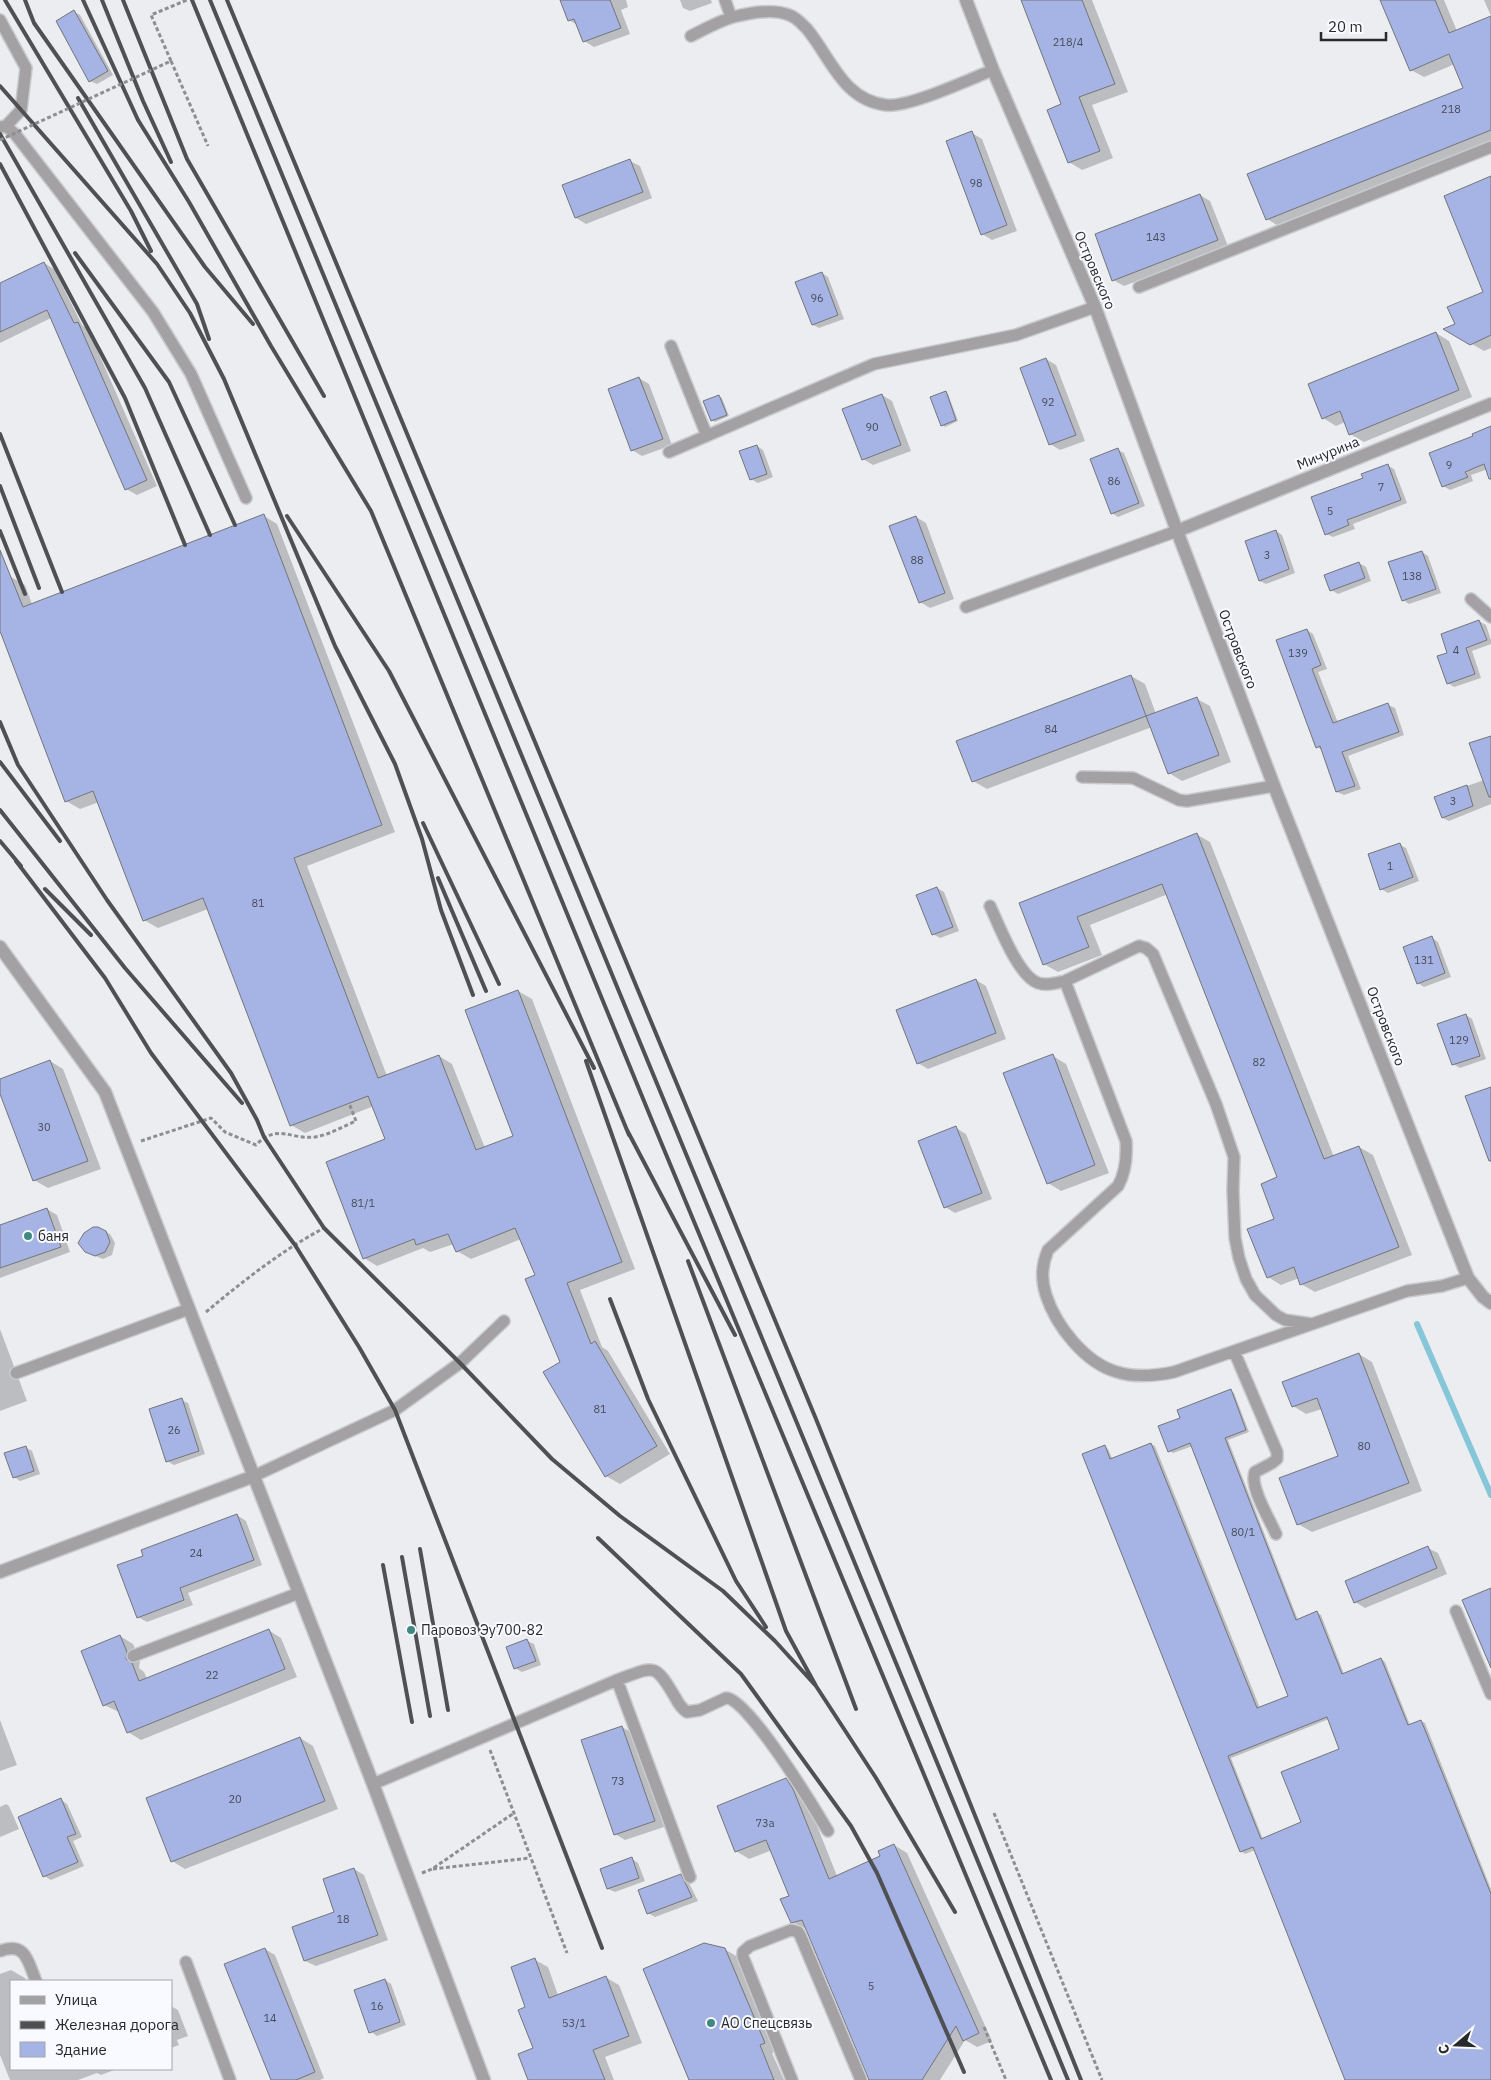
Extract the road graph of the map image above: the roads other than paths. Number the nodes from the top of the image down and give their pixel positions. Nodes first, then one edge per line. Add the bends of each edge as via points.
1 (725, 0) edge
2 (966, 0) edge
3 (731, 17) junction
4 (0, 20) edge
5 (691, 36) dead end
6 (993, 70) junction
7 (3, 127) edge
8 (1491, 147) edge
9 (1140, 287) dead end
10 (1096, 307) junction
11 (671, 346) dead end
12 (1491, 404) edge
13 (706, 436) junction
14 (669, 452) dead end
15 (246, 498) dead end
16 (1177, 530) junction
17 (1471, 599) dead end
18 (966, 606) dead end
19 (1491, 617) edge
20 (1082, 777) dead end
21 (1274, 786) junction
22 (990, 906) dead end
23 (0, 947) edge
24 (1065, 981) junction
25 (1468, 1278) junction
26 (1491, 1303) edge
27 (189, 1310) junction
28 (504, 1321) dead end
29 (1312, 1324) junction
30 (1234, 1352) junction
31 (16, 1373) dead end
32 (254, 1476) junction
33 (1276, 1534) dead end
34 (0, 1572) edge
35 (299, 1593) junction
36 (1456, 1611) dead end
37 (133, 1656) dead end
38 (618, 1680) junction
39 (1491, 1694) edge
40 (373, 1784) junction
41 (828, 1831) dead end
42 (690, 1877) dead end
43 (0, 1951) edge
44 (186, 1962) dead end
45 (36, 1980) edge
46 (230, 2080) edge
47 (484, 2080) edge
48 (792, 2080) edge
49 (861, 2080) edge

1 - 3 lane
2 - 6 street, Островского
3 - 5 lane
3 - 6 lane via 770,12 790,15 813,37 840,79 856,94 887,106 917,99
4 - 7 lane via 26,68 21,110
6 - 10 street, Островского
7 - 15 lane via 15,134 153,312 191,374
8 - 9 lane
10 - 13 lane via 1016,335 874,364
10 - 16 street, Островского
11 - 13 lane
12 - 16 street, Мичурина
13 - 14 lane
16 - 18 lane
16 - 21 street, Островского
17 - 19 lane
20 - 21 lane via 1132,778 1187,801
21 - 25 street, Островского
22 - 24 lane via 1024,973 1037,983 1048,985
23 - 27 street via 106,1092
24 - 29 lane via 1139,946 1153,954 1216,1104 1234,1157 1235,1238 1246,1278 1255,1295 1276,1315 1285,1320
24 - 30 lane via 1126,1141 1126,1153 1124,1172 1118,1186 1048,1250 1043,1263 1046,1295 1076,1345 1094,1362 1115,1372 1130,1376 1160,1375
25 - 26 street, Островского
25 - 29 lane via 1407,1291
27 - 31 lane
27 - 32 street
28 - 32 lane via 460,1363 395,1410
29 - 30 lane
30 - 33 lane via 1277,1452 1277,1459 1252,1477
32 - 34 street
32 - 35 street
35 - 37 lane
35 - 40 street
36 - 39 lane
38 - 40 lane
38 - 41 lane via 644,1670 655,1670 688,1712 726,1698 735,1700 787,1765
38 - 42 lane
40 - 47 street
43 - 45 lane via 11,1947 20,1950
44 - 46 lane
48 - 49 lane via 743,1957 743,1952 750,1946 791,1930 800,1935

